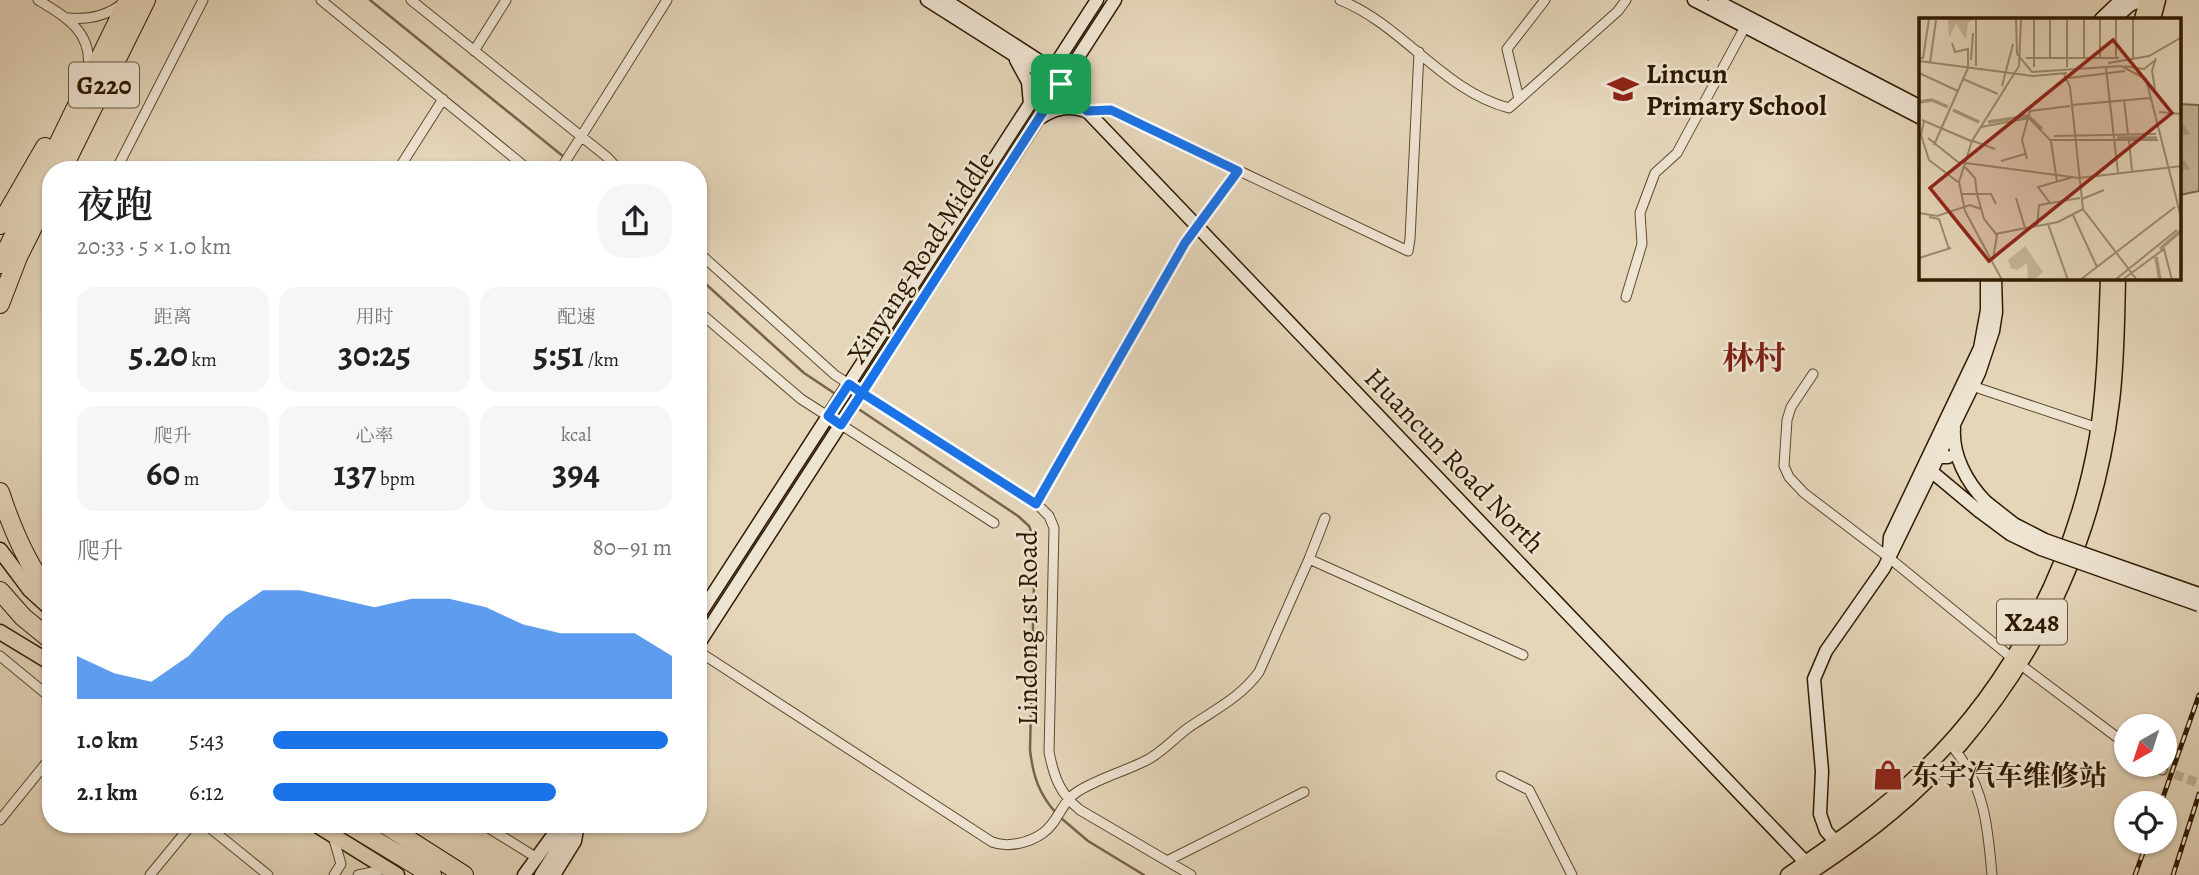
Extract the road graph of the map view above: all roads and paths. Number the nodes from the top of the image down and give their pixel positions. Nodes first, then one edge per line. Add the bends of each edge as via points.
1 (38, 0) edge
2 (127, 0) edge
3 (146, 0) edge
4 (202, 0) edge
5 (321, 0) edge
6 (411, 0) edge
7 (506, 0) edge
8 (667, 0) edge
9 (927, 0) edge
10 (945, 0) edge
11 (1097, 0) edge
12 (1115, 0) edge
13 (1340, 0) edge
14 (1545, 0) edge
15 (1626, 0) edge
16 (1694, 0) edge
17 (1715, 0) edge
18 (2121, 0) edge
19 (2145, 0) edge
20 (2158, 0) edge
21 (68, 18) junction
22 (2102, 18) edge
23 (2115, 18) edge
24 (2142, 18) edge
25 (2153, 18) edge
26 (1745, 27) junction
27 (114, 29) junction
28 (1068, 45) junction
29 (1023, 50) junction
30 (474, 51) junction
31 (1008, 52) junction
32 (1419, 52) junction
33 (1050, 73) junction
34 (87, 75) junction
35 (1061, 84) junction
36 (443, 99) junction
37 (1519, 99) junction
38 (1030, 104) junction
39 (1919, 106) edge
40 (1087, 111) junction
41 (1919, 117) edge
42 (1038, 121) junction
43 (580, 136) junction
44 (50, 161) edge
45 (66, 161) edge
46 (121, 161) edge
47 (404, 161) edge
48 (518, 161) edge
49 (565, 161) edge
50 (609, 161) edge
51 (1238, 171) junction
52 (42, 177) edge
53 (42, 215) edge
54 (0, 225) edge
55 (1197, 226) junction
56 (707, 260) edge
57 (0, 264) edge
58 (1986, 280) edge
59 (1995, 280) edge
60 (2109, 280) edge
61 (2118, 280) edge
62 (1626, 297) dead end
63 (0, 304) edge
64 (707, 318) edge
65 (1813, 374) dead end
66 (1972, 386) junction
67 (846, 388) junction
68 (859, 397) junction
69 (830, 413) junction
70 (843, 421) junction
71 (1955, 422) junction
72 (2098, 428) junction
73 (1936, 465) junction
74 (1961, 465) junction
75 (0, 492) edge
76 (1036, 504) junction
77 (1982, 507) junction
78 (1325, 518) dead end
79 (994, 523) dead end
80 (0, 550) edge
81 (1888, 557) junction
82 (1309, 559) junction
83 (42, 581) edge
84 (0, 591) edge
85 (2199, 594) edge
86 (42, 601) edge
87 (707, 603) edge
88 (2199, 605) edge
89 (707, 631) edge
90 (0, 632) edge
91 (42, 634) edge
92 (1523, 655) dead end
93 (0, 656) edge
94 (707, 657) edge
95 (42, 658) edge
96 (2017, 661) junction
97 (42, 691) edge
98 (2114, 735) edge
99 (1955, 750) junction
100 (42, 768) edge
101 (1501, 776) dead end
102 (1304, 792) dead end
103 (1067, 799) junction
104 (0, 820) edge
105 (185, 833) edge
106 (216, 833) edge
107 (329, 833) edge
108 (363, 833) edge
109 (398, 833) edge
110 (497, 833) edge
111 (553, 833) edge
112 (567, 833) edge
113 (576, 833) edge
114 (332, 835) junction
115 (1836, 842) junction
116 (537, 858) junction
117 (1167, 861) junction
118 (458, 871) edge
119 (1811, 871) edge
120 (393, 872) edge
121 (427, 873) edge
122 (150, 875) edge
123 (268, 875) edge
124 (334, 875) edge
125 (358, 875) edge
126 (472, 875) edge
127 (524, 875) edge
128 (541, 875) edge
129 (554, 875) edge
130 (1191, 875) edge
131 (1572, 875) edge
132 (1788, 875) edge
133 (1992, 875) edge

1 - 21 street
2 - 21 street via 101,15
2 - 27 highway, G220
3 - 45 highway, G220
4 - 46 street
5 - 36 street
6 - 30 street
7 - 30 street
8 - 43 street
9 - 31 main road
10 - 29 main road
11 - 28 main road, Xinyang Road Middle
12 - 35 main road, Xinyang Road Middle
13 - 32 street
14 - 37 street via 1507,49
15 - 37 street
16 - 26 main road
17 - 39 main road
18 - 22 main road
19 - 23 main road
19 - 24 main road
20 - 25 main road
21 - 34 street via 85,40
26 - 41 main road
26 - 62 street via 1677,153 1655,173 1640,213 1642,244
27 - 34 highway
27 - 44 highway, G220
28 - 29 main road via 1049,55
28 - 33 main road, Xinyang Road Middle
29 - 33 main road
30 - 43 street
31 - 33 main road
31 - 38 main road via 1026,76
32 - 37 street via 1470,93 1509,108
32 - 51 street via 1408,251
33 - 35 main road, Huancun Road North
33 - 38 main road, Xinyang Road Middle
34 - 54 highway
35 - 40 main road, Huancun Road North
35 - 42 main road, Xinyang Road Middle
36 - 47 street
36 - 48 street
38 - 67 main road, Xinyang Road Middle
40 - 42 main road via 1060,108
40 - 51 street via 1111,110
40 - 55 main road, Huancun Road North
42 - 68 main road, Xinyang Road Middle
43 - 49 street
43 - 50 street
51 - 55 street
52 - 57 highway, G220
53 - 63 highway via 18,257
55 - 76 street
55 - 119 main road, Huancun Road North
56 - 67 street, Lindong 1st Road
58 - 73 main road via 1987,310 1980,348
59 - 66 main road via 1993,331
60 - 72 main road, X248
61 - 96 main road, X248 via 2112,400 2099,475 2052,609
64 - 69 street via 801,399
65 - 81 street via 1791,407 1784,466 1804,493
66 - 71 main road
66 - 72 street
67 - 68 street, Lindong 1st Road
67 - 69 main road, Xinyang Road Middle
68 - 70 main road, Xinyang Road Middle
68 - 76 street, Lindong 1st Road
69 - 70 street
69 - 87 main road, Xinyang Road Middle
70 - 79 street
70 - 89 main road, Xinyang Road Middle
71 - 73 main road
71 - 74 main road
72 - 96 main road, X248 via 2070,537
73 - 74 main road via 1955,459
73 - 77 main road
73 - 81 main road via 1889,537
74 - 77 main road
75 - 83 highway via 15,535
76 - 103 street, Lindong 1st Road via 1054,528 1049,752
77 - 85 main road, bridge via 2037,536
77 - 88 main road, bridge via 2010,534 2033,545
78 - 82 street
80 - 86 main road
81 - 96 street
81 - 115 main road via 1826,651 1814,679 1822,771 1820,814
82 - 92 street
82 - 103 street via 1259,672 1240,695 1148,760
84 - 91 highway
90 - 95 main road
93 - 97 street
94 - 103 street via 992,842 1003,846 1041,835
96 - 98 street
96 - 99 main road, X248 via 1989,711
96 - 115 main road, X248 via 1924,769
99 - 119 main road, X248 via 1868,832
99 - 133 street via 1981,798
100 - 104 street
101 - 131 street via 1529,790
102 - 117 street
103 - 117 street via 1094,820
105 - 122 street
106 - 123 street
107 - 114 main road
108 - 121 highway
109 - 118 highway
110 - 116 street
111 - 116 main road
112 - 128 main road
113 - 129 main road
114 - 120 main road
114 - 124 street via 341,864
115 - 119 main road, X248
116 - 127 main road
117 - 130 street
118 - 126 main road
119 - 132 main road, X248
120 - 125 street

